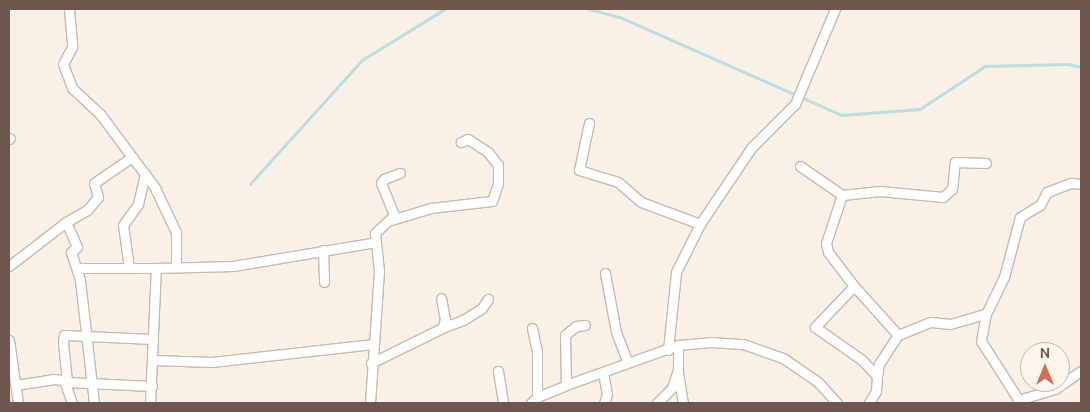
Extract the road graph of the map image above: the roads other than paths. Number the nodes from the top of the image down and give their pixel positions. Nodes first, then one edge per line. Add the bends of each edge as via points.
1 (68, 9) edge
2 (835, 9) edge
3 (589, 123) dead end
4 (461, 142) dead end
5 (132, 157) junction
6 (986, 163) dead end
7 (800, 166) dead end
8 (400, 173) dead end
9 (145, 174) junction
10 (1081, 184) edge
11 (842, 195) junction
12 (391, 220) junction
13 (66, 222) junction
14 (700, 224) junction
15 (376, 242) junction
16 (323, 250) junction
17 (9, 266) edge
18 (176, 267) junction
19 (78, 268) junction
20 (129, 268) junction
21 (156, 268) junction
22 (605, 273) dead end
23 (324, 282) dead end
24 (854, 286) junction
25 (441, 298) dead end
26 (488, 299) dead end
27 (986, 314) junction
28 (584, 325) dead end
29 (442, 328) junction
30 (532, 328) dead end
31 (898, 335) junction
32 (84, 336) junction
33 (153, 339) junction
34 (9, 340) edge
35 (373, 344) junction
36 (678, 345) junction
37 (668, 350) junction
38 (153, 360) junction
39 (371, 363) junction
40 (628, 363) junction
41 (678, 369) junction
42 (498, 371) dead end
43 (1081, 371) edge
44 (603, 372) junction
45 (877, 376) junction
46 (67, 382) junction
47 (91, 384) junction
48 (16, 385) junction
49 (566, 385) junction
50 (152, 386) junction
51 (534, 400) edge
52 (18, 403) edge
53 (72, 403) edge
54 (94, 403) edge
55 (150, 403) edge
56 (370, 403) edge
57 (503, 403) edge
58 (604, 403) edge
59 (657, 403) edge
60 (683, 403) edge
61 (837, 403) edge
62 (869, 403) edge
63 (1019, 403) edge

1 - 5 street via 72,47 62,64 72,88 100,114
2 - 14 street via 794,104 751,148
3 - 14 street via 579,170 618,182 641,202
4 - 12 street via 468,139 488,152 498,165 498,184 492,201 431,208
5 - 9 street
5 - 13 street via 94,183 98,197 87,210
6 - 11 street via 956,162 952,189 943,197 880,191
7 - 11 street
8 - 12 street via 384,178 381,183 393,207
9 - 18 street via 176,232
9 - 20 street via 138,204 123,225
10 - 27 street via 1071,183 1047,192 1040,205 1020,216 1004,277
11 - 24 street via 826,243 828,252
12 - 15 street via 378,227
13 - 17 street
13 - 19 street via 77,247 71,252
14 - 37 street via 676,272
15 - 16 street
15 - 35 street via 379,271
16 - 18 street via 233,266
16 - 23 street
18 - 21 street
19 - 20 street
19 - 32 street
20 - 21 street
21 - 33 street
22 - 40 street via 616,332
24 - 31 street
24 - 45 street via 815,327 862,360
25 - 29 street via 445,320
26 - 29 street via 482,308 463,320
27 - 31 street via 950,324 931,322
27 - 63 street via 981,341
28 - 49 street via 576,326 565,335
29 - 39 street
30 - 51 street via 537,351
31 - 45 street via 879,364
32 - 33 street
32 - 46 street via 64,335
32 - 47 street
33 - 38 street
34 - 48 street
35 - 38 street via 212,362
35 - 39 street
36 - 37 street
36 - 41 street
36 - 61 street via 743,344 783,358 818,382
37 - 40 street
38 - 50 street
39 - 56 street
40 - 44 street
41 - 59 street via 672,388
41 - 60 street
42 - 57 street
43 - 63 street via 1055,389
44 - 49 street
44 - 58 street via 608,394
45 - 62 street via 876,391
46 - 47 street
46 - 48 street via 53,379
46 - 53 street
47 - 50 street
47 - 54 street
48 - 52 street
49 - 51 street
50 - 55 street

